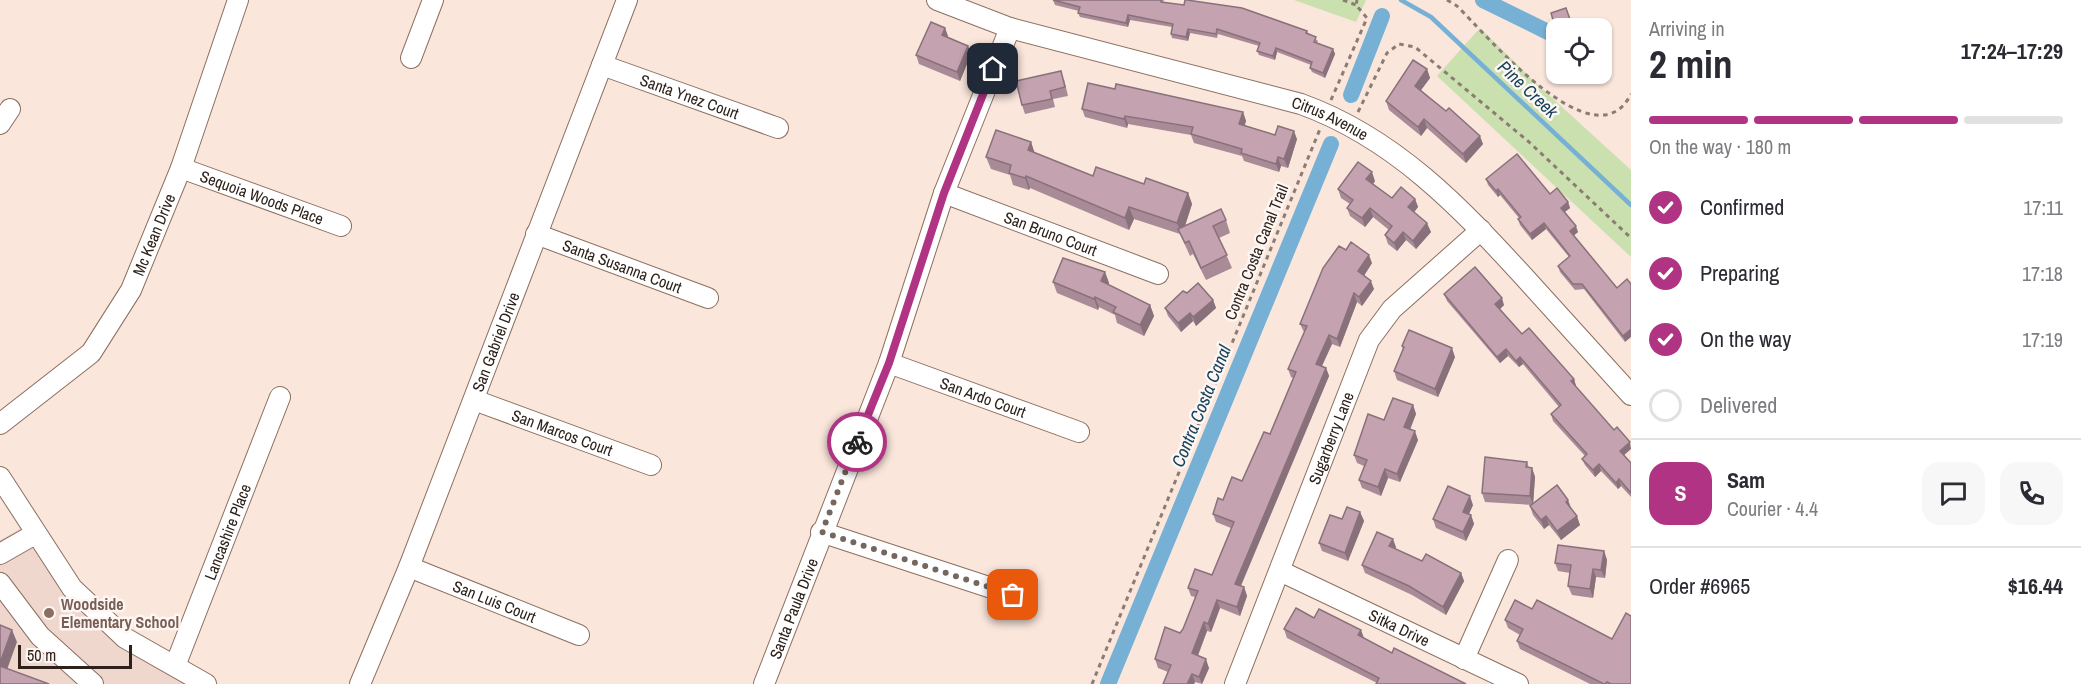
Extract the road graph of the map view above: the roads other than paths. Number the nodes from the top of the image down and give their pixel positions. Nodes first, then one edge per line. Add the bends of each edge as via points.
1 (238, 0) edge
2 (433, 0) edge
3 (627, 0) edge
4 (937, 0) edge
5 (1010, 28) junction
6 (411, 58) dead end
7 (602, 65) junction
8 (778, 128) dead end
9 (181, 168) junction
10 (944, 193) junction
11 (341, 226) dead end
12 (1481, 230) junction
13 (536, 234) junction
14 (1158, 274) dead end
15 (708, 298) dead end
16 (889, 363) junction
17 (1631, 394) edge
18 (280, 397) dead end
19 (474, 400) junction
20 (0, 424) edge
21 (1079, 432) dead end
22 (651, 465) dead end
23 (0, 477) edge
24 (822, 532) junction
25 (35, 534) junction
26 (0, 554) edge
27 (1508, 560) dead end
28 (409, 567) junction
29 (1280, 571) junction
30 (0, 584) edge
31 (1013, 595) dead end
32 (579, 635) dead end
33 (1464, 658) junction
34 (176, 666) junction
35 (93, 684) edge
36 (206, 684) edge
37 (360, 684) edge
38 (764, 684) edge
39 (1235, 684) edge
40 (1518, 684) edge

1 - 9 street, Mc Kean Drive
2 - 6 street
3 - 7 street, San Gabriel Drive
4 - 5 street, Citrus Avenue
5 - 10 street, Santa Paula Drive
5 - 12 street, Citrus Avenue via 1301,104 1326,114 1423,174
7 - 8 street, Santa Ynez Court
7 - 13 street, San Gabriel Drive
9 - 11 street, Sequoia Woods Place
9 - 20 street, Mc Kean Drive via 131,290 90,353
10 - 14 street, San Bruno Court
10 - 16 street, Santa Paula Drive
12 - 17 street, Citrus Avenue
12 - 29 street, Sugarberry Lane via 1392,309 1369,340
13 - 15 street, Santa Susanna Court
13 - 19 street, San Gabriel Drive
16 - 21 street, San Ardo Court
16 - 24 street, Santa Paula Drive
18 - 34 street, Lancashire Place
19 - 22 street, San Marcos Court
19 - 28 street, San Gabriel Drive
23 - 25 street
24 - 31 street
24 - 38 street, Santa Paula Drive
25 - 26 street
25 - 34 street via 80,596 125,638
27 - 33 street
28 - 32 street, San Luis Court
28 - 37 street, San Gabriel Drive
29 - 33 street, Sitka Drive
29 - 39 street, Sugarberry Lane
30 - 35 street via 40,636
33 - 40 street, Sitka Drive
34 - 36 street

